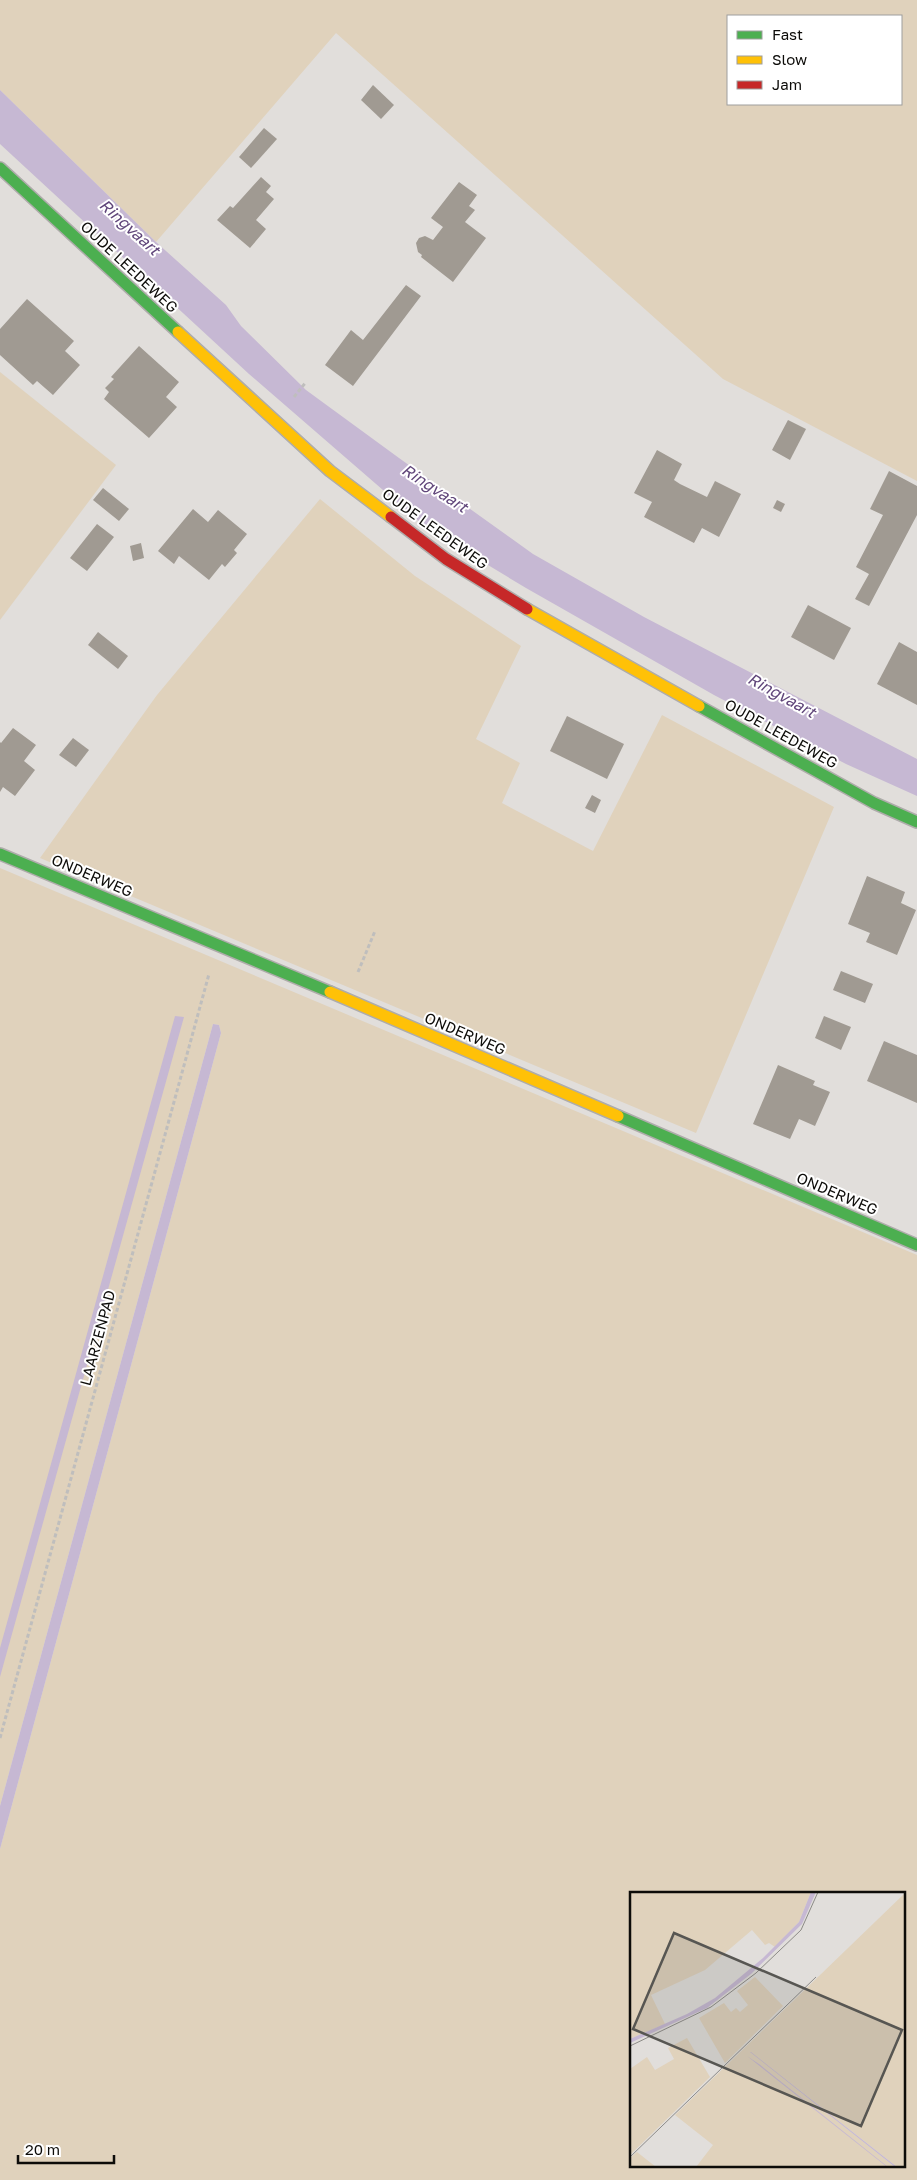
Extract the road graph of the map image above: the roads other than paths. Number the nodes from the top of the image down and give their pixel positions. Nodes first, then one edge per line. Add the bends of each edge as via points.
1 (0, 168) edge
2 (917, 822) edge
3 (0, 854) edge
4 (917, 1245) edge

1 - 2 street, OUDE LEEDEWEG via 330,471 446,559 588,644 874,803
3 - 4 street, ONDERWEG

